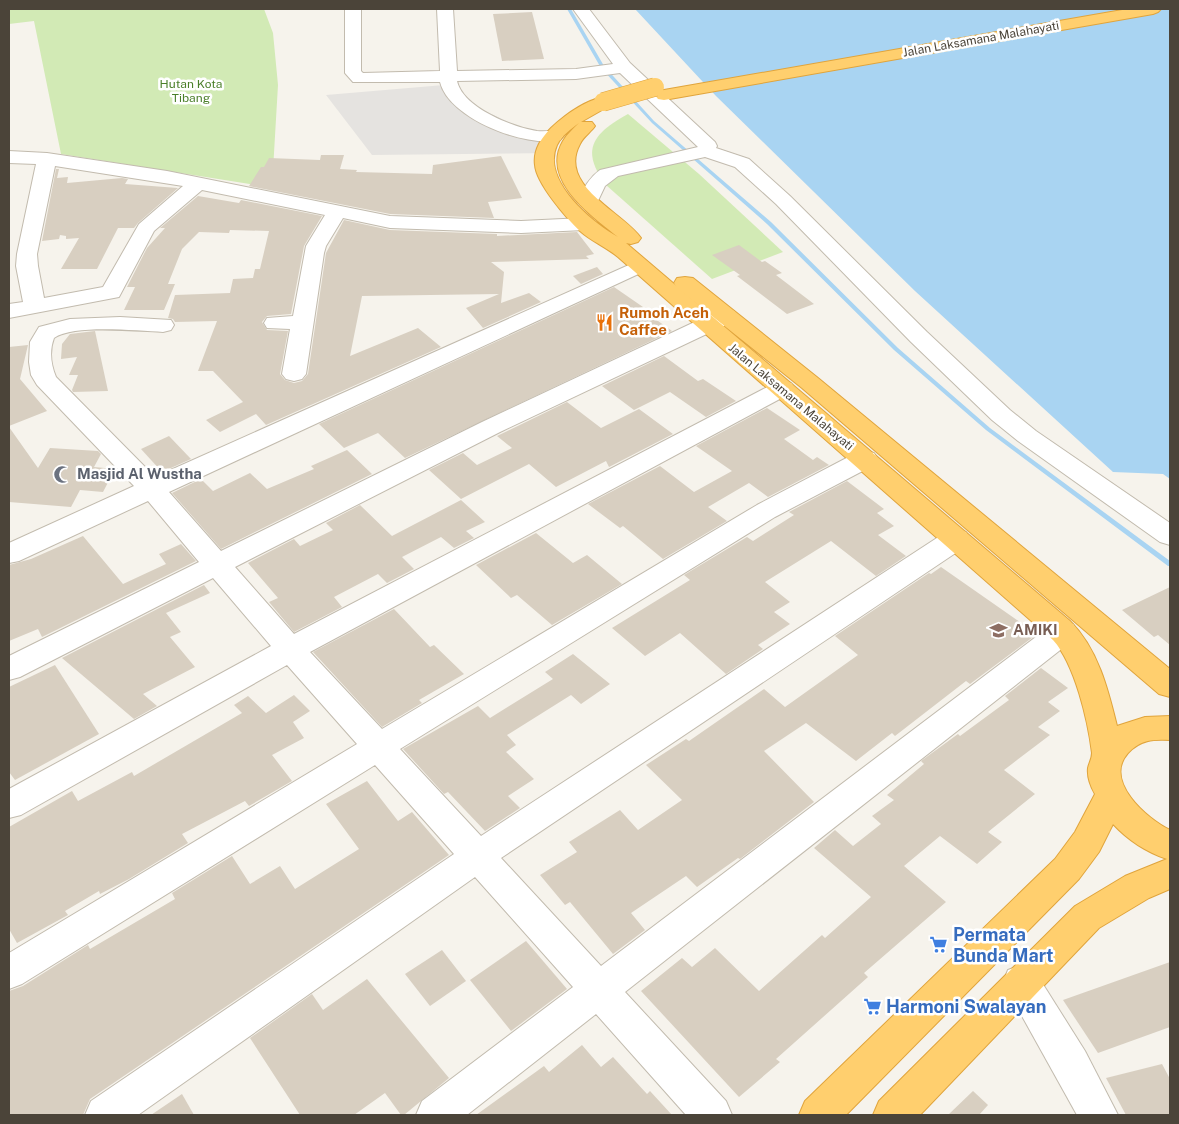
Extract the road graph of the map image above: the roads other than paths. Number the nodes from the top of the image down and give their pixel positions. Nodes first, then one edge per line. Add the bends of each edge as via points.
1 (353, 9) edge
2 (445, 9) edge
3 (581, 9) edge
4 (1103, 9) edge
5 (1153, 9) edge
6 (617, 67) junction
7 (450, 76) junction
8 (709, 82) junction
9 (609, 106) junction
10 (554, 136) junction
11 (702, 152) junction
12 (9, 157) edge
13 (48, 159) junction
14 (198, 183) junction
15 (589, 201) junction
16 (337, 212) junction
17 (584, 224) junction
18 (640, 266) junction
19 (111, 292) junction
20 (35, 306) junction
21 (9, 311) edge
22 (716, 320) junction
23 (301, 322) junction
24 (275, 323) dead end
25 (95, 324) junction
26 (163, 325) dead end
27 (294, 374) dead end
28 (783, 388) junction
29 (865, 460) junction
30 (151, 488) junction
31 (1170, 536) edge
32 (956, 538) junction
33 (9, 554) edge
34 (217, 565) junction
35 (1063, 632) junction
36 (290, 649) junction
37 (9, 669) edge
38 (1170, 686) edge
39 (1170, 728) edge
40 (377, 746) junction
41 (1108, 756) junction
42 (1110, 795) junction
43 (9, 805) edge
44 (1170, 846) edge
45 (476, 857) junction
46 (1170, 873) edge
47 (9, 972) edge
48 (1022, 982) junction
49 (596, 990) junction
50 (105, 1115) edge
51 (436, 1115) edge
52 (712, 1115) edge
53 (819, 1115) edge
54 (893, 1115) edge
55 (1098, 1115) edge

1 - 7 street via 355,76
2 - 7 street
3 - 6 street
4 - 8 highway, Jalan Laksamana Malahayati
5 - 8 highway, Jalan Laksamana Malahayati
6 - 7 street via 586,73
6 - 11 street via 708,144
7 - 10 street via 449,84 458,98 492,123 536,136
8 - 9 highway, Jalan Laksamana Malahayati via 660,91
9 - 10 highway, Jalan Laksamana Malahayati via 567,123
9 - 15 highway, Jalan Laksamana Malahayati via 574,137 566,151 564,167
10 - 17 highway, Jalan Laksamana Malahayati via 546,149 546,172
11 - 15 street via 604,175 592,189
11 - 31 street via 735,160 749,170 1001,415
12 - 13 street
13 - 14 street
13 - 20 street via 27,254
14 - 16 street
14 - 19 street via 146,228
15 - 22 highway, Jalan Laksamana Malahayati
16 - 17 street via 379,221 449,226
16 - 23 street via 316,246
17 - 18 highway, Jalan Laksamana Malahayati
18 - 22 highway, Jalan Laksamana Malahayati
18 - 30 street
19 - 20 street
19 - 25 street
20 - 21 street
22 - 28 highway, Jalan Laksamana Malahayati
22 - 34 street via 491,427
22 - 38 highway, Jalan Laksamana Malahayati via 810,383
23 - 24 street
23 - 27 street
25 - 26 street
25 - 30 street via 56,328 45,334 40,355 42,372 45,380
28 - 29 highway, Jalan Laksamana Malahayati
28 - 36 street
29 - 32 highway, Jalan Laksamana Malahayati
29 - 40 street via 766,511
30 - 33 street
30 - 34 street
32 - 35 highway, Jalan Laksamana Malahayati
32 - 45 street
34 - 36 street
34 - 37 street
35 - 41 highway, Jalan Laksamana Malahayati via 1078,654 1090,684
35 - 49 street
36 - 40 street
36 - 43 street
39 - 41 highway via 1129,734
40 - 45 street
40 - 47 street
41 - 42 highway, Jalan Laksamana Malahayati via 1105,768
42 - 44 highway via 1122,813 1140,830
42 - 53 highway via 1087,842 1067,869
45 - 49 street
45 - 50 street
46 - 48 highway via 1137,887 1087,917
48 - 54 highway
48 - 55 street
49 - 51 street
49 - 52 street

